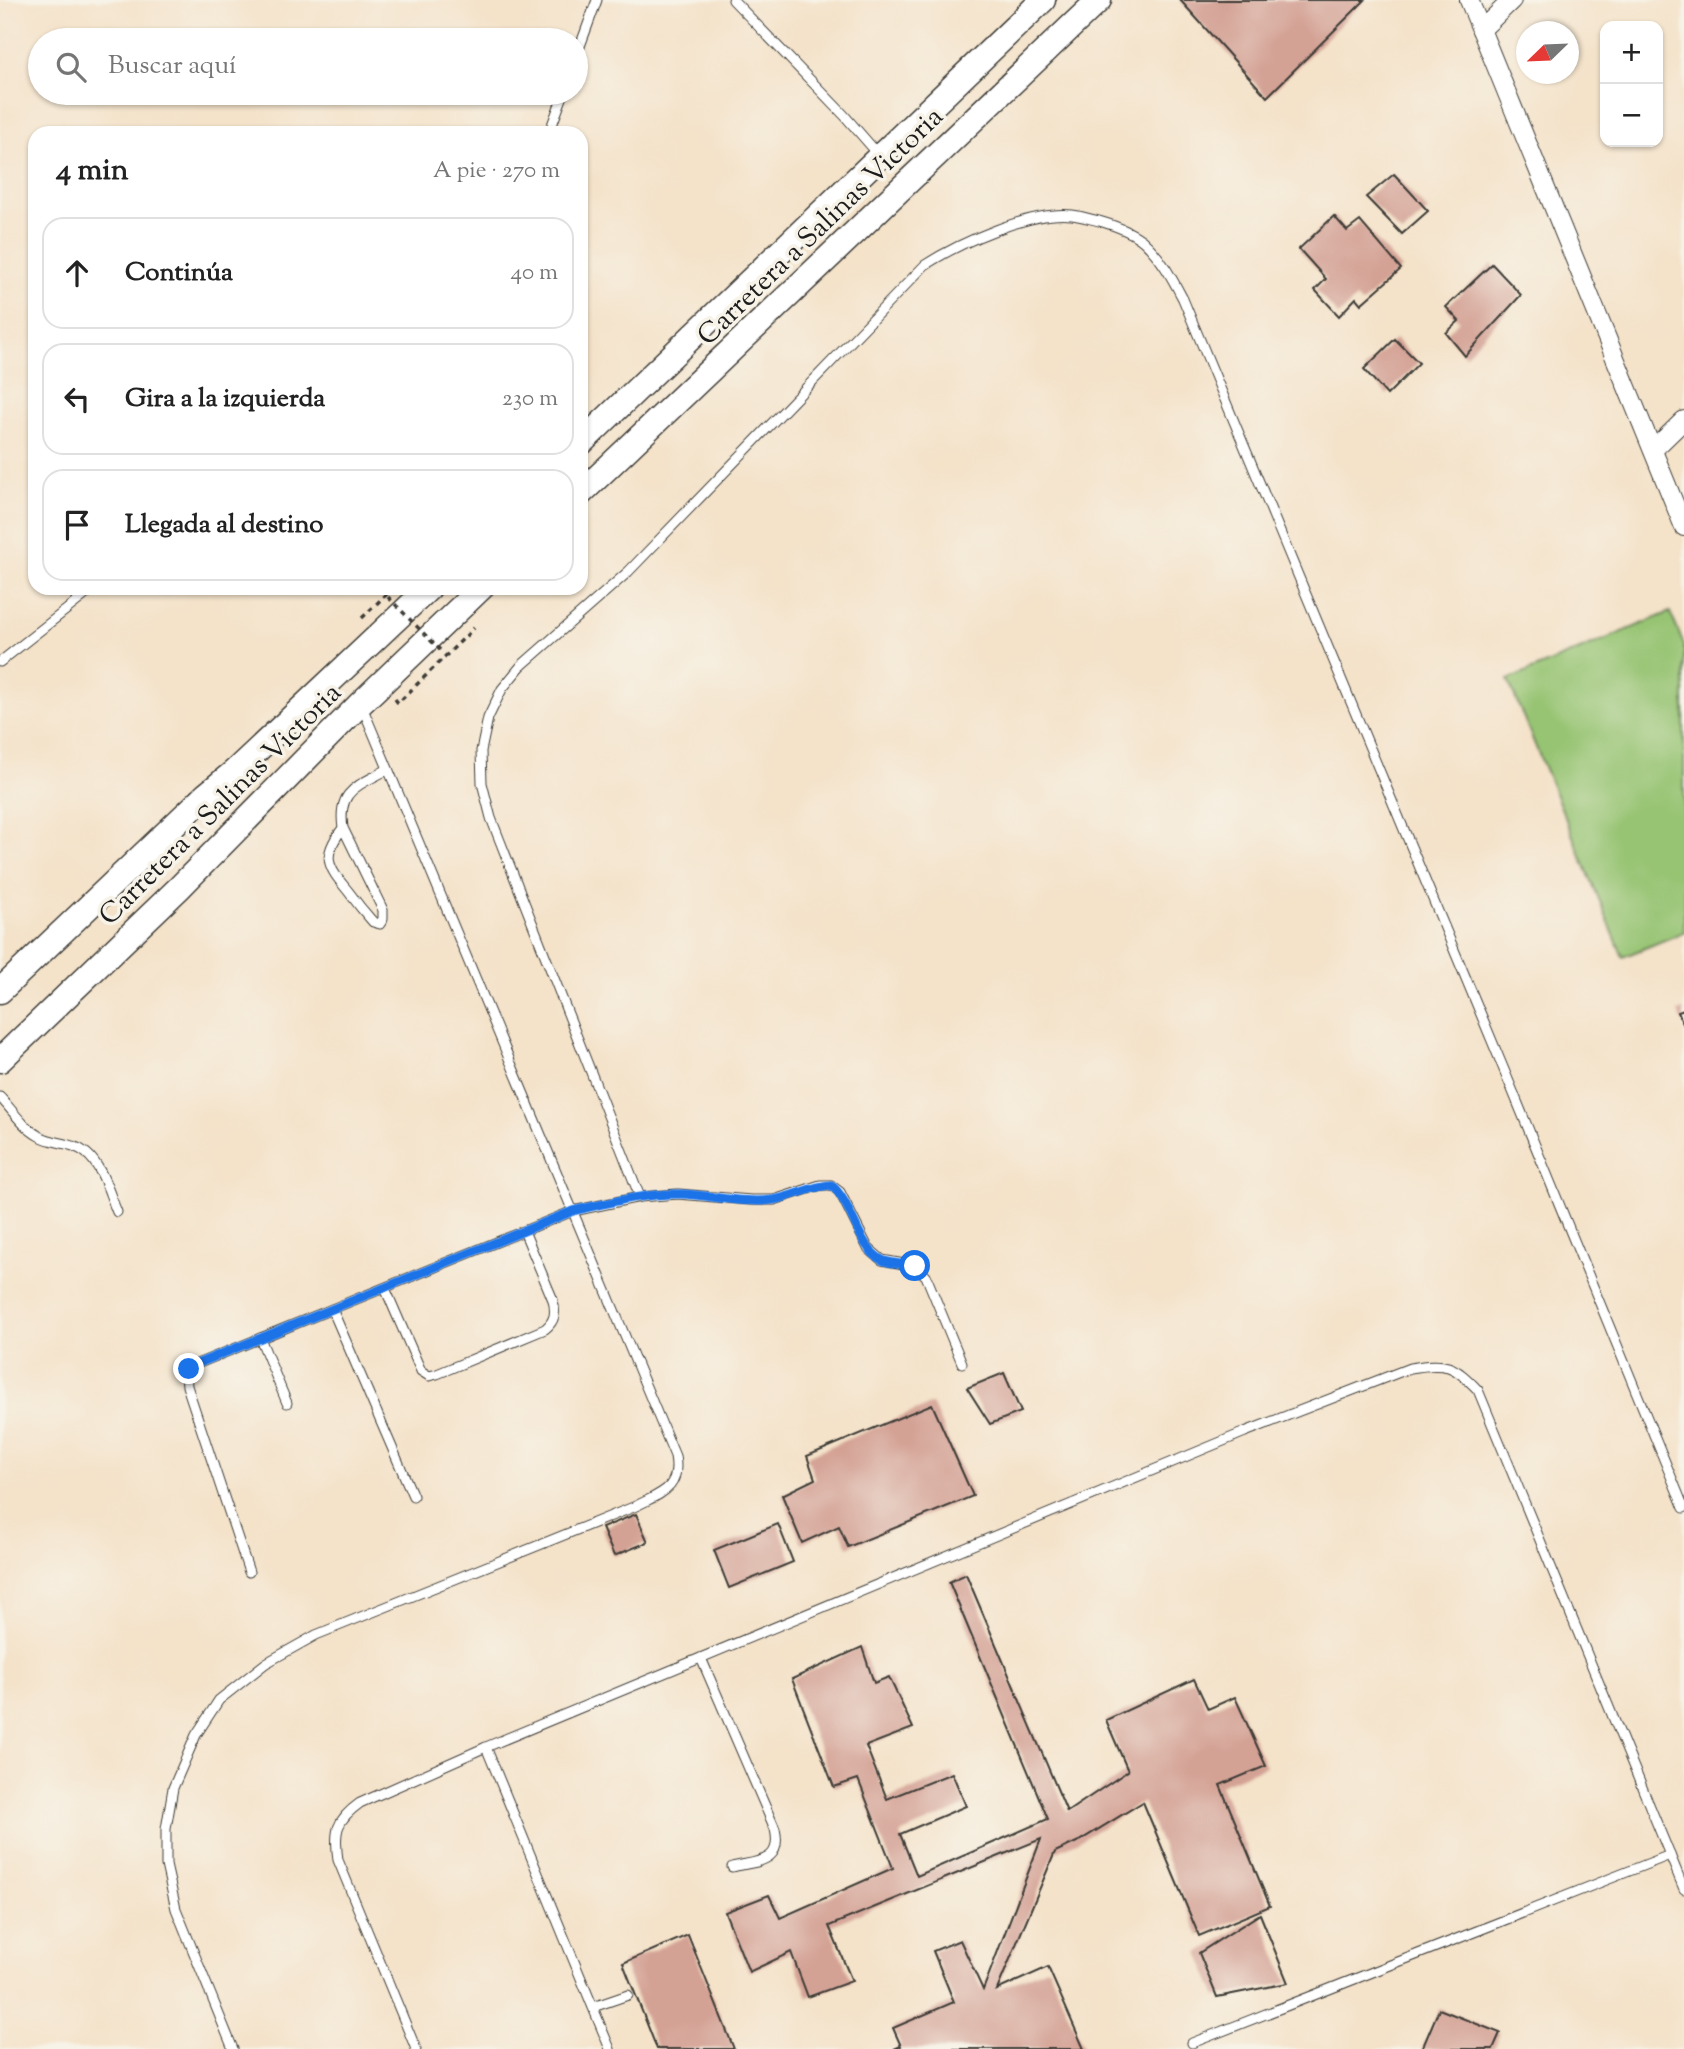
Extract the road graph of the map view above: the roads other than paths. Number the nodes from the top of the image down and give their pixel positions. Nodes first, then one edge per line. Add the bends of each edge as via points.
1 (597, 0) edge
2 (733, 0) edge
3 (1043, 0) edge
4 (1098, 0) edge
5 (1469, 0) edge
6 (1512, 0) edge
7 (587, 28) edge
8 (1481, 30) junction
9 (560, 105) edge
10 (552, 126) edge
11 (880, 156) junction
12 (1684, 420) edge
13 (588, 436) edge
14 (1653, 450) junction
15 (588, 486) edge
16 (1684, 527) edge
17 (85, 595) edge
18 (422, 595) edge
19 (474, 595) edge
20 (0, 662) edge
21 (361, 702) junction
22 (388, 769) junction
23 (343, 828) junction
24 (0, 991) edge
25 (0, 1060) edge
26 (0, 1097) edge
27 (640, 1197) junction
28 (573, 1211) junction
29 (117, 1212) dead end
30 (524, 1231) junction
31 (385, 1288) junction
32 (332, 1309) junction
33 (260, 1338) junction
34 (962, 1363) dead end
35 (287, 1403) dead end
36 (413, 1496) dead end
37 (1684, 1508) edge
38 (249, 1572) dead end
39 (701, 1658) junction
40 (486, 1747) junction
41 (1670, 1854) junction
42 (732, 1867) dead end
43 (1684, 1889) edge
44 (628, 1995) dead end
45 (593, 2007) junction
46 (1192, 2043) dead end
47 (233, 2049) edge
48 (416, 2049) edge
49 (610, 2049) edge

1 - 7 lane
2 - 11 lane
3 - 11 main road, Carretera a Salinas Victoria
4 - 15 main road, Carretera a Salinas Victoria
5 - 8 street
6 - 8 street
8 - 14 street
9 - 10 lane
11 - 13 main road, Carretera a Salinas Victoria
12 - 14 street
14 - 16 street
17 - 20 lane
18 - 24 main road, Carretera a Salinas Victoria
19 - 21 main road, Carretera a Salinas Victoria
21 - 22 lane
21 - 25 main road, Carretera a Salinas Victoria via 179,888
22 - 23 lane via 350,791 342,803
22 - 28 lane
23 - 23 lane via 383,910 380,924 373,922 331,872 329,853
26 - 29 lane via 40,1137 85,1152 96,1164
27 - 28 lane
27 - 34 lane via 678,1194 774,1200 831,1185 840,1192 868,1248 882,1260 915,1266 926,1276
27 - 37 lane via 491,818 482,783 481,751 488,718 502,688 628,572 925,265 949,250 1035,218 1071,215 1113,225 1142,240 1167,267 1183,299
28 - 30 lane
28 - 47 lane via 675,1456 674,1482 636,1506 316,1635 266,1663 219,1700 196,1735 173,1788 166,1865 176,1909
30 - 31 lane
30 - 31 lane via 553,1300 552,1323 437,1374 421,1371
31 - 32 lane
32 - 33 lane
32 - 36 lane
33 - 35 lane
33 - 38 lane via 192,1366 186,1377
39 - 40 lane
39 - 41 lane via 1258,1427 1410,1368 1449,1366 1478,1390
39 - 42 lane via 777,1839 772,1856
40 - 45 lane
40 - 48 lane via 360,1803 338,1825 338,1860
41 - 43 lane
41 - 46 lane
44 - 45 lane
45 - 49 lane

